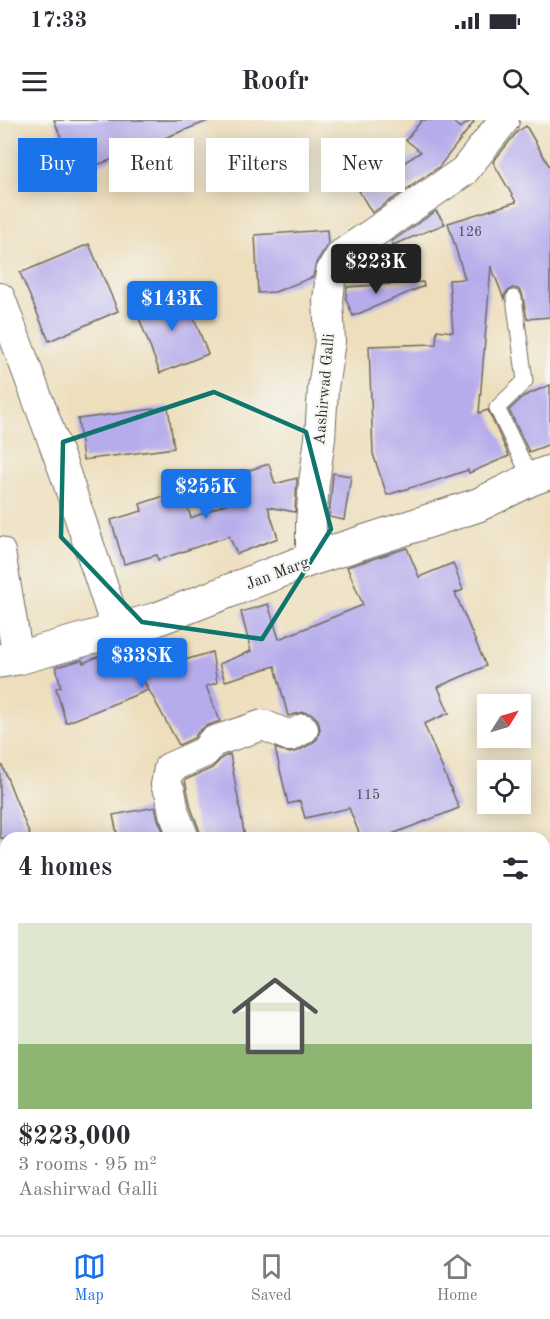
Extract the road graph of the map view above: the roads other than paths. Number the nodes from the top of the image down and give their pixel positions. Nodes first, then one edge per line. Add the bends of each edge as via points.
1 (504, 120) edge
2 (0, 298) edge
3 (514, 298) dead end
4 (540, 475) edge
5 (0, 552) edge
6 (311, 559) junction
7 (117, 630) junction
8 (9, 660) edge
9 (303, 729) dead end
10 (182, 832) edge

1 - 6 street, Aashirwad Galli via 464,171 341,255 331,272 330,341 314,483
2 - 7 street via 65,473
3 - 4 lane via 525,381 497,408
4 - 6 street, Jan Marg via 478,505
5 - 8 street
6 - 7 street, Jan Marg via 157,619
7 - 8 street, Jan Marg
9 - 10 street via 290,736 263,725 212,742 205,752 170,768 166,785

